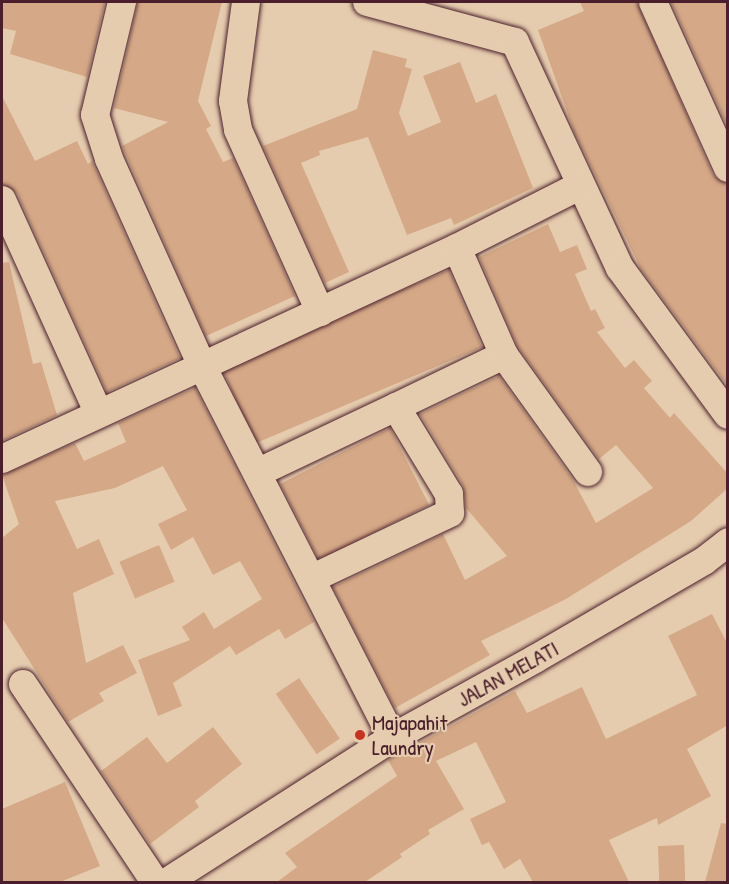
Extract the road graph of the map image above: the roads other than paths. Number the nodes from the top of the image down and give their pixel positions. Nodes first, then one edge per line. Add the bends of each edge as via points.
1 (122, 2) edge
2 (246, 2) edge
3 (370, 2) edge
4 (653, 2) edge
5 (728, 168) edge
6 (579, 186) junction
7 (2, 200) edge
8 (457, 248) junction
9 (320, 312) junction
10 (504, 356) junction
11 (202, 366) junction
12 (396, 407) junction
13 (98, 412) junction
14 (728, 415) edge
15 (2, 459) edge
16 (259, 472) junction
17 (588, 472) dead end
18 (728, 542) edge
19 (313, 578) junction
20 (23, 684) dead end
21 (392, 738) junction
22 (155, 882) edge
23 (167, 882) edge

1 - 11 street via 95,115 109,159
2 - 9 street via 233,101 238,130
3 - 6 street via 515,42
4 - 5 street
6 - 8 street
6 - 14 street via 639,299
7 - 13 street
8 - 9 street
8 - 10 street
9 - 11 street
10 - 12 street
10 - 17 street
11 - 13 street
11 - 16 street
12 - 16 street
12 - 19 street via 450,494 450,513
13 - 15 street
16 - 19 street
18 - 21 street, JALAN MELATI via 704,561 536,660
19 - 21 street
20 - 22 street
21 - 23 street, JALAN MELATI

